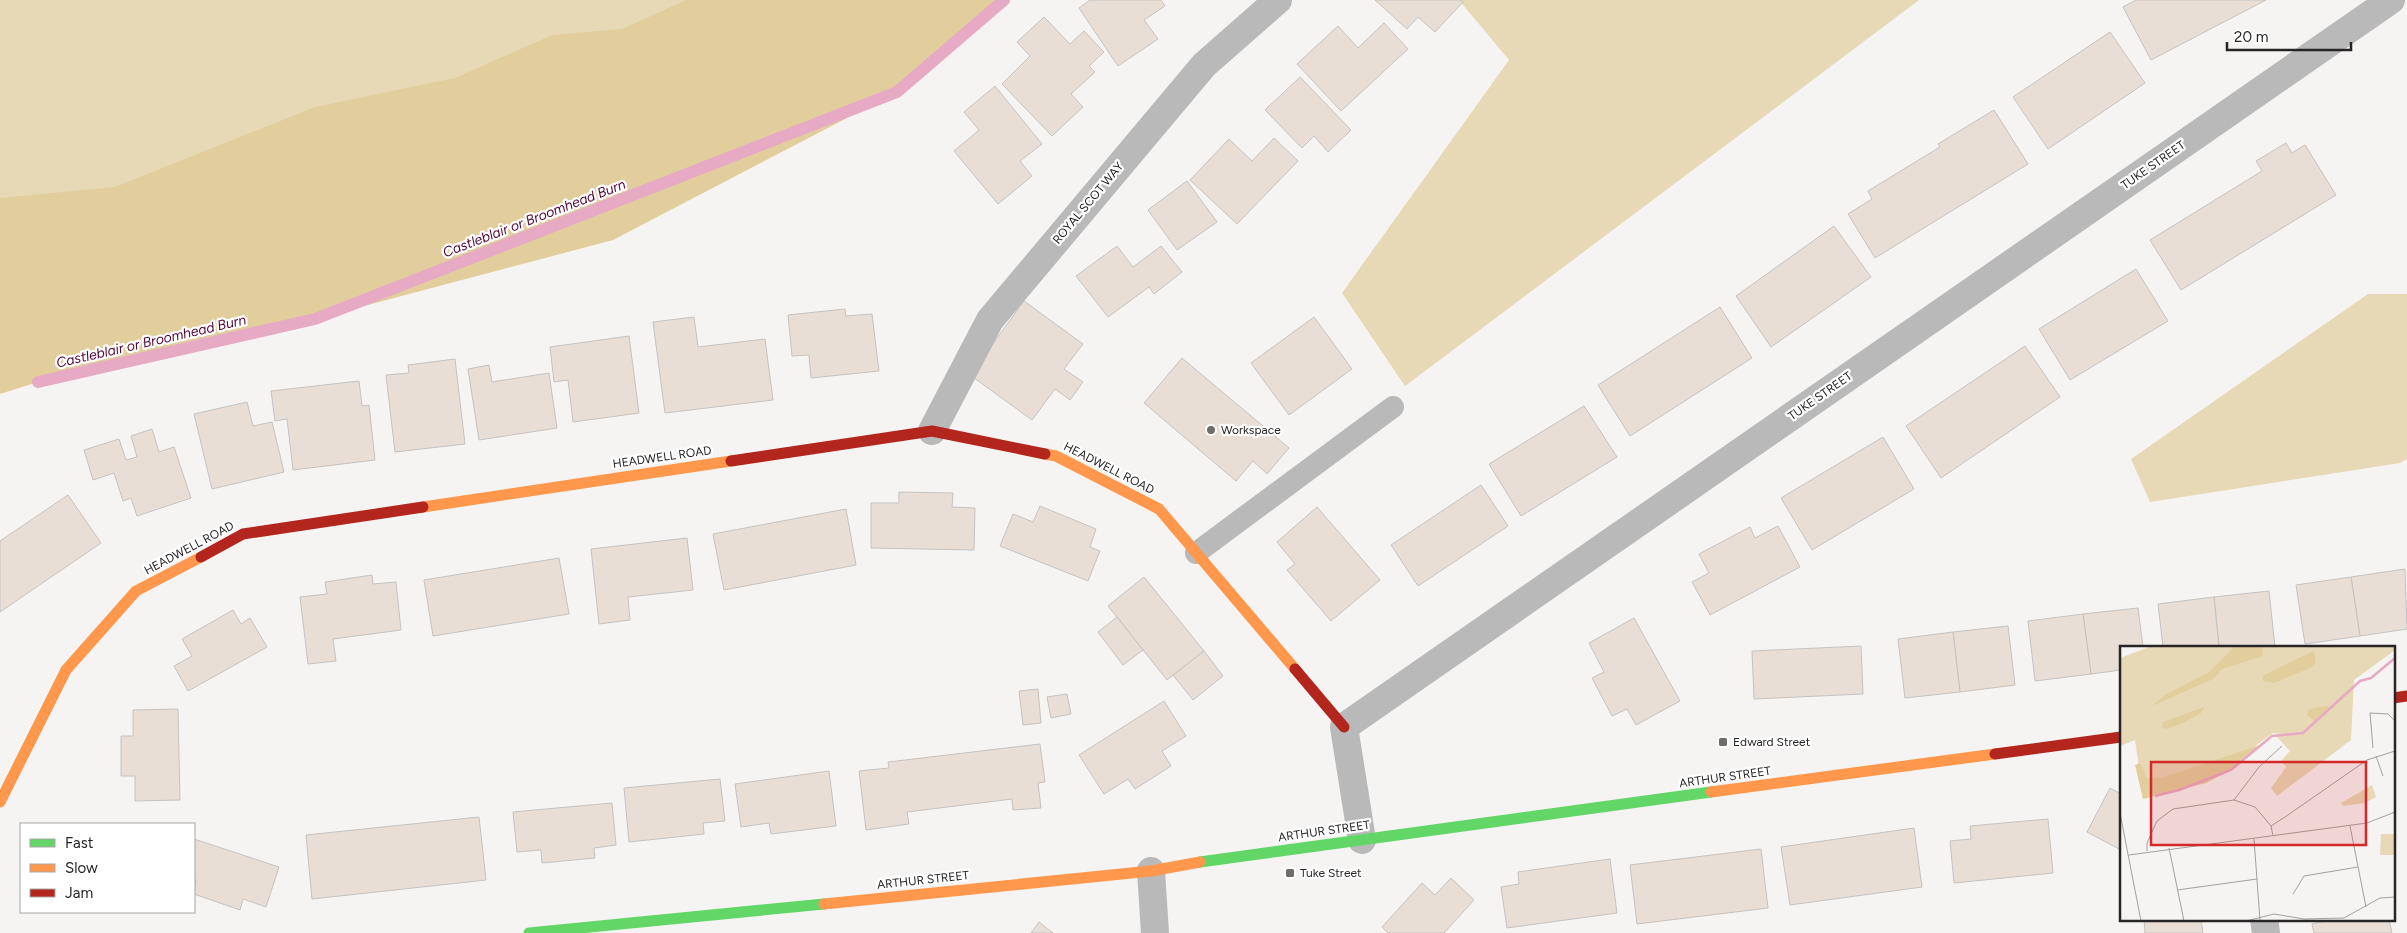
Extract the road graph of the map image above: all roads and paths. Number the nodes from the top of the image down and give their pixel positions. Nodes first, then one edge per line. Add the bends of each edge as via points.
1 (1278, 0) edge
2 (2390, 0) edge
3 (1393, 407) dead end
4 (932, 431) junction
5 (1196, 553) junction
6 (2407, 696) edge
7 (2394, 698) edge
8 (1344, 727) junction
9 (2120, 737) edge
10 (0, 802) edge
11 (1362, 840) junction
12 (1151, 871) junction
13 (2264, 920) edge
14 (529, 933) edge
15 (1155, 933) edge
16 (2266, 933) edge

1 - 4 street, ROYAL SCOT WAY via 1204,65 990,320
2 - 8 street, TUKE STREET
3 - 5 lane
4 - 5 street, HEADWELL ROAD via 1056,456 1159,509
4 - 10 street, HEADWELL ROAD via 244,534 136,591 66,670
5 - 8 street, HEADWELL ROAD
6 - 7 street
8 - 11 street
9 - 11 street, ARTHUR STREET
11 - 12 street, ARTHUR STREET
12 - 14 street, ARTHUR STREET
12 - 15 street
13 - 16 street

